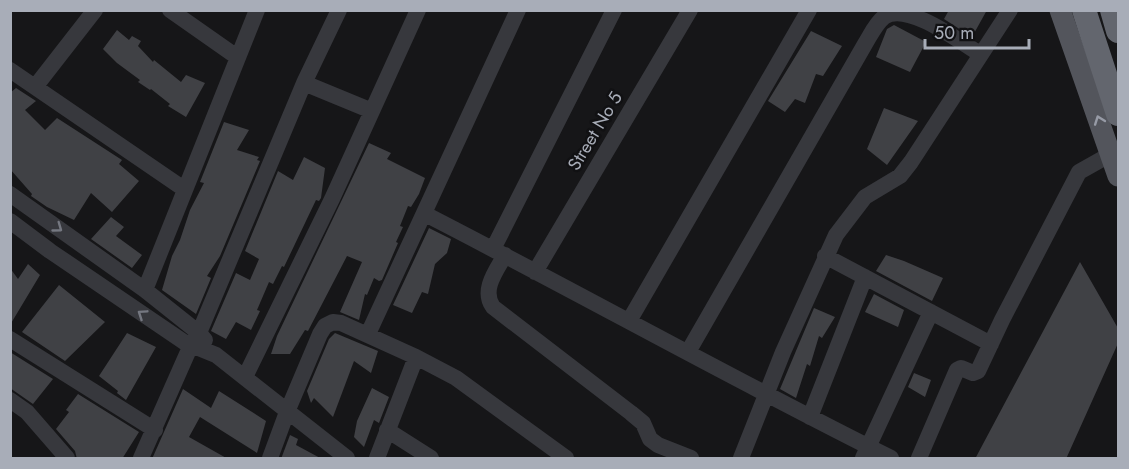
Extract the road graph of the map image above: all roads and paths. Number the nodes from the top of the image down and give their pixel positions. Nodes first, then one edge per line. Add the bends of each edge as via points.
1 (95, 10) edge
2 (170, 10) edge
3 (257, 10) edge
4 (339, 10) edge
5 (418, 10) edge
6 (518, 10) edge
7 (614, 10) edge
8 (690, 10) edge
9 (809, 10) edge
10 (1010, 10) edge
11 (1060, 10) edge
12 (1084, 10) edge
13 (1112, 10) edge
14 (1119, 31) edge
15 (981, 54) junction
16 (237, 57) junction
17 (10, 70) edge
18 (304, 83) junction
19 (35, 87) junction
20 (372, 111) junction
21 (1119, 114) edge
22 (1111, 154) junction
23 (1119, 176) edge
24 (184, 189) junction
25 (10, 194) edge
26 (425, 214) junction
27 (10, 221) edge
28 (499, 252) junction
29 (825, 256) junction
30 (535, 272) junction
31 (865, 277) junction
32 (144, 290) junction
33 (931, 312) junction
34 (629, 321) junction
35 (368, 334) junction
36 (10, 339) edge
37 (195, 339) junction
38 (991, 344) junction
39 (688, 352) junction
40 (416, 357) junction
41 (245, 378) junction
42 (765, 395) junction
43 (10, 400) edge
44 (287, 412) junction
45 (810, 417) junction
46 (155, 430) junction
47 (387, 430) junction
48 (865, 453) edge
49 (672, 455) edge
50 (66, 459) edge
51 (141, 459) edge
52 (270, 459) edge
53 (348, 459) edge
54 (377, 459) edge
55 (431, 459) edge
56 (566, 459) edge
57 (691, 459) edge
58 (741, 459) edge
59 (891, 459) edge
60 (919, 459) edge

1 - 19 street
2 - 16 street
3 - 16 street
4 - 18 street
5 - 20 street
6 - 26 street
7 - 28 street
8 - 30 street, Street No 5
9 - 34 street
10 - 15 street
22 -> 11 main road
12 - 21 highway
13 - 14 highway
15 - 29 street via 911,162 900,176 861,202
15 - 39 street via 912,16 894,13 883,18
16 - 24 street
17 - 19 street
18 - 20 street
18 - 37 street
19 - 24 street
20 - 41 street
22 - 23 main road
22 - 38 street via 1079,172
24 - 32 street
25 -> 32 street
26 - 28 street
26 - 35 street
37 -> 27 street via 50,251
28 - 30 street
28 - 49 street via 489,288 489,302 494,308 631,412 643,423 650,439
29 - 31 street
29 - 42 street
30 - 34 street
31 - 33 street
31 - 45 street
32 - 37 street
33 - 38 street
33 - 48 street
34 - 39 street
35 - 40 street
35 - 44 street via 341,323 325,326
36 - 46 street
37 - 41 street
37 - 46 street
38 - 60 street via 977,372 957,370
39 - 42 street
40 - 47 street
40 - 56 street via 456,378
41 - 44 street
42 - 45 street
42 - 58 street
43 - 50 street via 27,412
44 - 52 street
44 - 53 street
45 - 48 street
46 - 51 street
47 - 54 street
47 - 55 street
48 - 59 street
49 - 57 street

